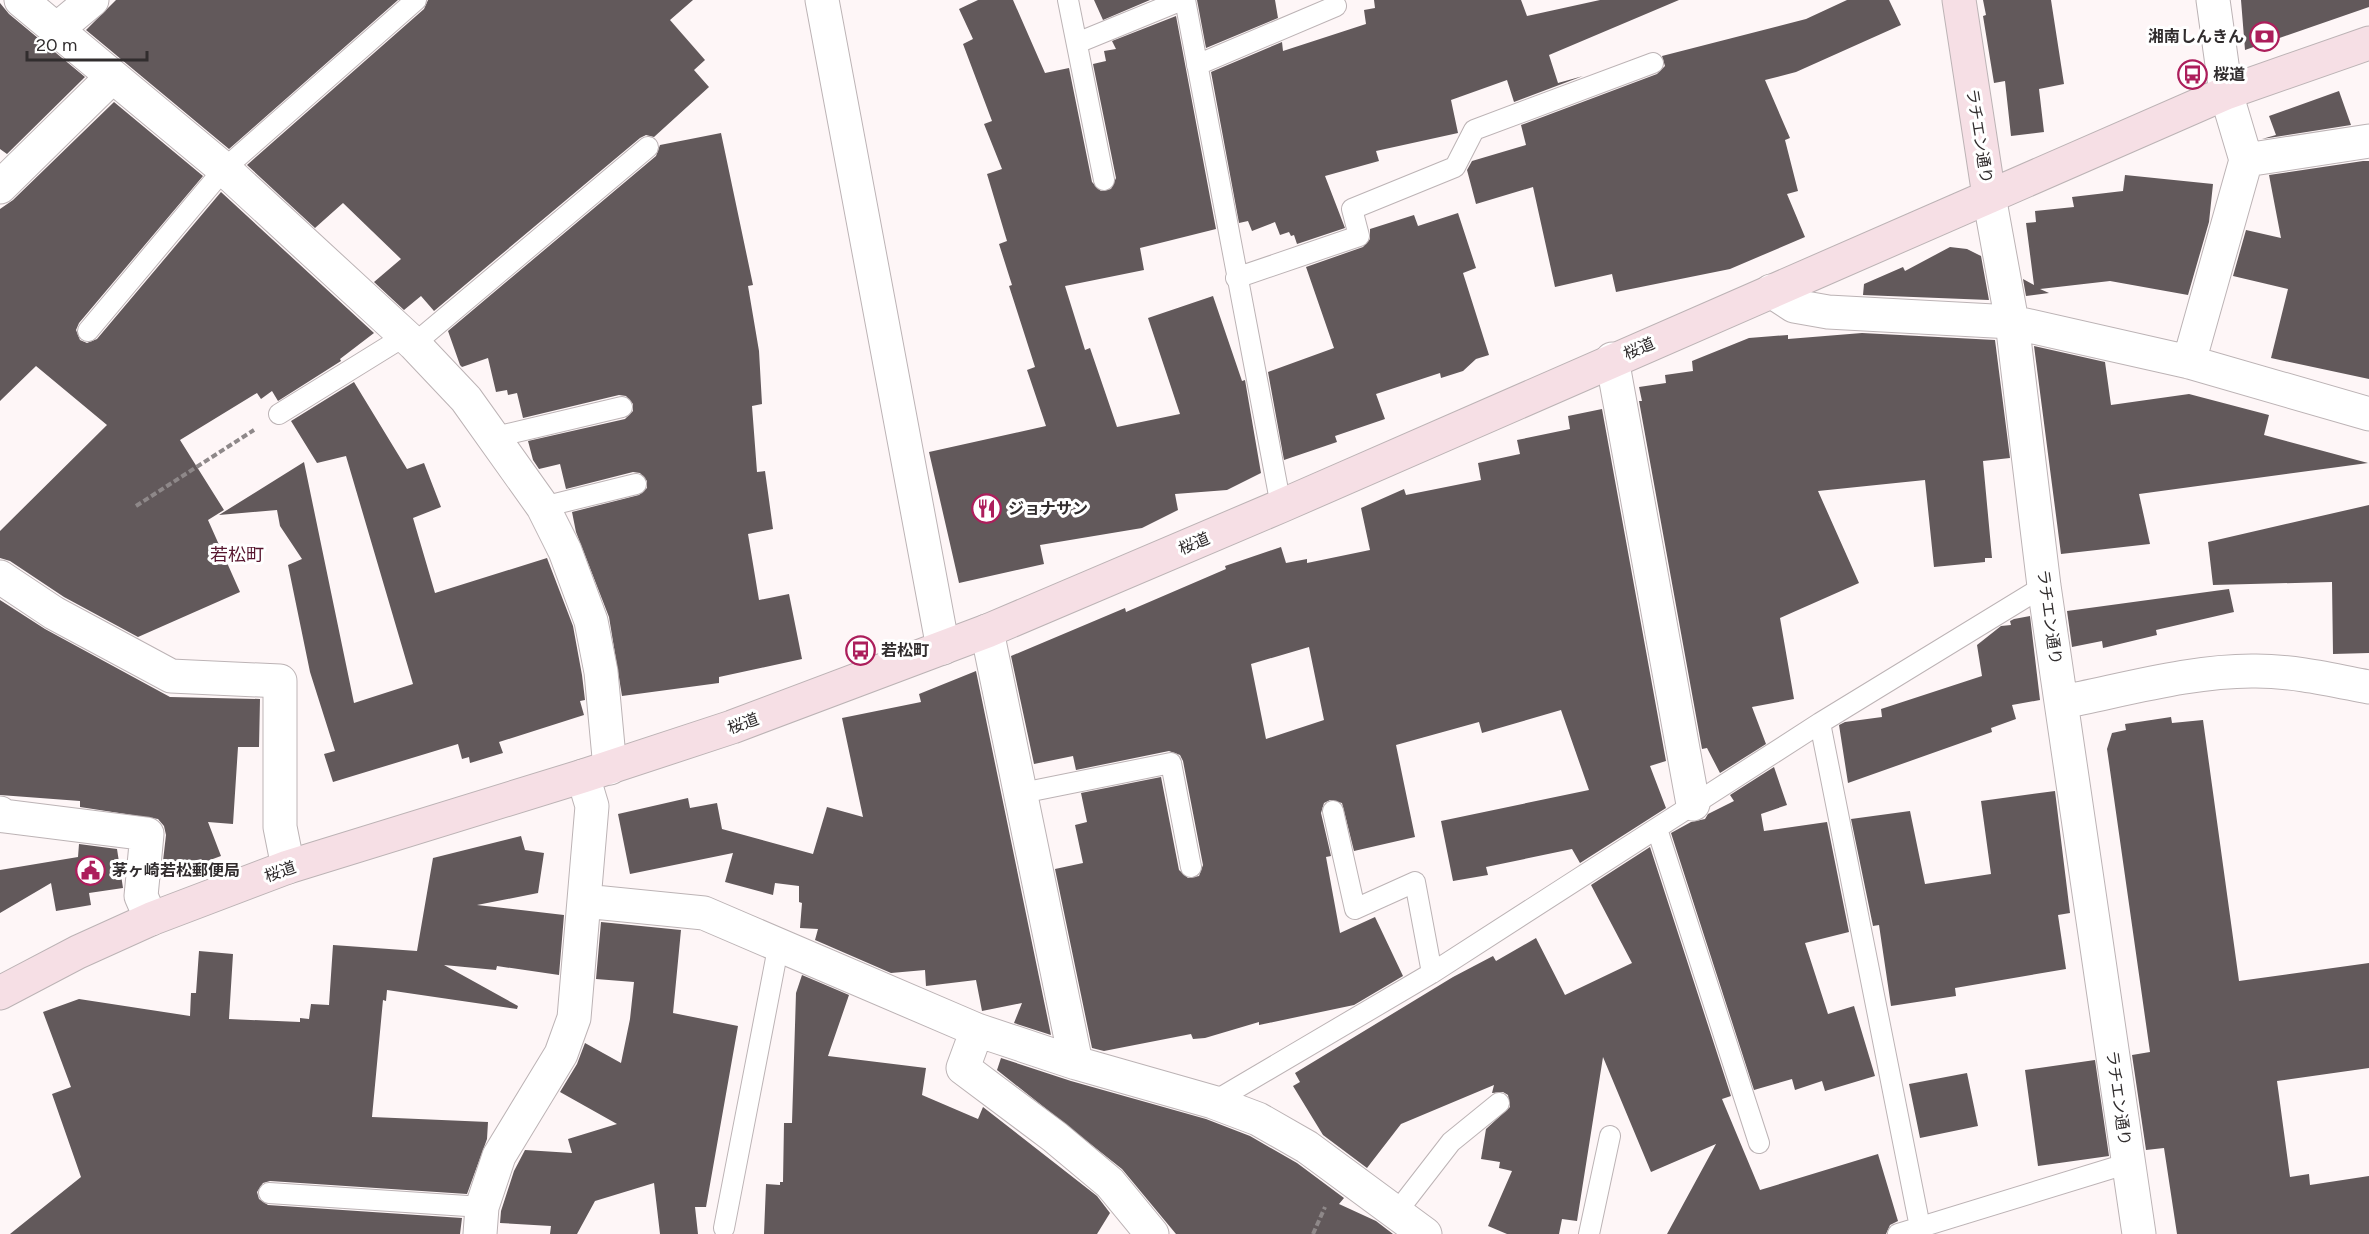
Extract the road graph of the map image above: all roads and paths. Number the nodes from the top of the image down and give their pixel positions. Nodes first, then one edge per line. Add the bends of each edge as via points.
1 (21, 0) edge
2 (92, 0) edge
3 (416, 0) edge
4 (822, 0) edge
5 (1068, 0) edge
6 (1183, 0) edge
7 (1959, 0) edge
8 (2213, 0) edge
9 (1336, 6) dead end
10 (56, 30) junction
11 (2369, 42) edge
12 (1077, 43) junction
13 (1653, 63) dead end
14 (1197, 64) junction
15 (112, 77) junction
16 (2226, 93) junction
17 (2369, 141) edge
18 (648, 147) dead end
19 (2246, 160) junction
20 (224, 169) junction
21 (1104, 180) dead end
22 (0, 187) edge
23 (1989, 196) junction
24 (1236, 278) junction
25 (1771, 291) junction
26 (2012, 322) junction
27 (88, 331) dead end
28 (410, 340) junction
29 (1612, 359) junction
30 (2189, 362) junction
31 (622, 407) dead end
32 (279, 414) joint
33 (2369, 414) edge
34 (495, 437) junction
35 (636, 484) dead end
36 (136, 506) dead end
37 (1281, 506) junction
38 (543, 507) junction
39 (0, 578) edge
40 (2044, 586) junction
41 (987, 631) junction
42 (943, 648) junction
43 (2369, 687) edge
44 (2062, 702) junction
45 (1820, 723) junction
46 (596, 772) junction
47 (1022, 793) junction
48 (1693, 804) junction
49 (1333, 810) dead end
50 (0, 813) edge
51 (1657, 829) junction
52 (288, 867) junction
53 (1191, 867) dead end
54 (584, 902) junction
55 (151, 919) junction
56 (779, 943) junction
57 (1432, 974) junction
58 (0, 993) edge
59 (977, 1030) junction
60 (1076, 1063) junction
61 (1213, 1102) junction
62 (1499, 1103) dead end
63 (1610, 1136) dead end
64 (1759, 1143) dead end
65 (2129, 1163) junction
66 (269, 1193) dead end
67 (1396, 1213) junction
68 (482, 1221) edge
69 (1920, 1227) junction
70 (724, 1228) dead end
71 (1152, 1234) edge
72 (1425, 1234) edge
73 (1589, 1234) edge
74 (1898, 1234) edge
75 (2139, 1234) edge

1 - 10 street
2 - 10 street
3 - 20 lane
4 - 42 street
5 - 12 lane
6 - 12 lane
6 - 14 lane
7 - 23 street, ラチエン通り
8 - 16 street
9 - 14 lane
10 - 15 street
11 - 16 street, 桜道
12 - 21 lane
13 - 24 lane via 1474,130 1455,167 1352,209 1359,236
14 - 24 lane
15 - 20 street
15 - 22 street
16 - 19 street
16 - 23 street, 桜道
17 - 19 street
18 - 28 lane
19 - 30 street
20 - 27 lane
20 - 28 street
23 - 25 street, 桜道
23 - 26 street, ラチエン通り
24 - 37 lane
25 - 26 street via 1794,306 1828,312
25 - 29 street, 桜道
26 - 30 street
26 - 40 street, ラチエン通り
28 - 32 lane
28 - 34 street via 466,399
29 - 37 street, 桜道
29 - 48 street
30 - 33 street
31 - 34 lane
32 - 36 path
34 - 38 street
35 - 38 lane
37 - 41 street, 桜道
38 - 46 street via 565,551 591,621 601,672
39 - 52 street via 54,613 171,676 280,681 280,827
40 - 44 street, ラチエン通り
40 - 45 lane
41 - 42 street, 桜道
41 - 47 street
42 - 46 street, 桜道 via 732,727
43 - 44 street via 2255,671 2178,679
44 - 65 street, ラチエン通り
45 - 48 lane
45 - 69 lane
46 - 52 street, 桜道
46 - 54 street
47 - 53 lane via 1171,763
47 - 60 street
48 - 51 lane
49 - 57 lane via 1355,909 1415,882
50 - 55 street via 147,834 141,896
51 - 57 lane
51 - 64 lane
52 - 55 street, 桜道
54 - 56 street via 704,913
54 - 68 street via 574,1018 561,1054 500,1156
55 - 58 street, 桜道
56 - 59 street
56 - 70 lane
57 - 61 lane
59 - 60 street
59 - 71 street via 963,1068 1110,1183
60 - 61 street
61 - 67 street via 1258,1119 1307,1147
62 - 67 lane via 1451,1142
63 - 73 lane
65 - 69 lane
65 - 75 street, ラチエン通り
66 - 68 lane
67 - 72 street
69 - 74 lane

